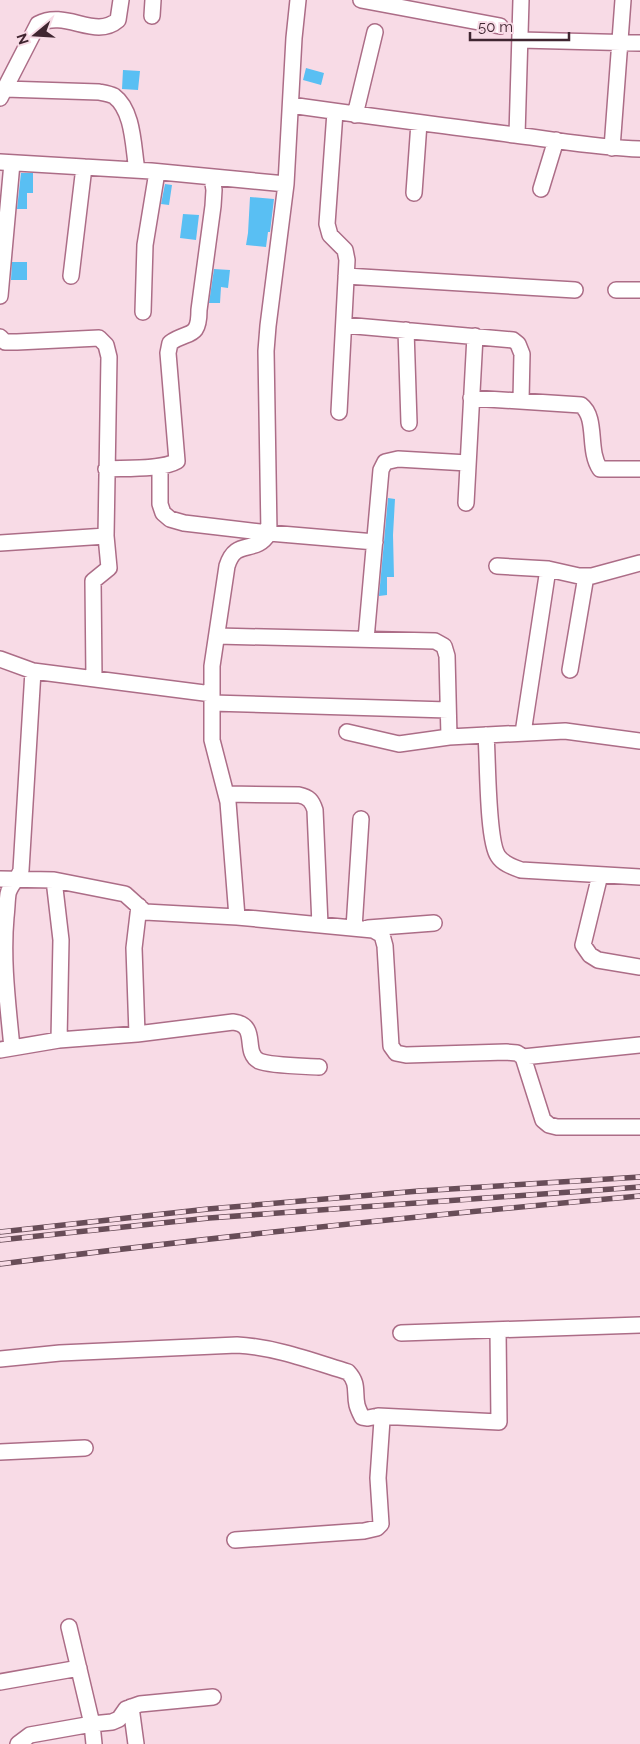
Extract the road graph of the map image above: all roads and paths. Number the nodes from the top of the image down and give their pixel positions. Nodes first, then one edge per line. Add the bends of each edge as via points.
1 (121, 0) edge
2 (153, 0) edge
3 (298, 0) edge
4 (361, 0) edge
5 (521, 0) edge
6 (623, 0) edge
7 (422, 5) edge
8 (152, 16) dead end
9 (500, 26) dead end
10 (375, 32) dead end
11 (520, 40) junction
12 (620, 43) junction
13 (640, 43) edge
14 (2, 93) edge
15 (291, 105) junction
16 (335, 112) junction
17 (354, 115) junction
18 (419, 123) junction
19 (517, 135) junction
20 (556, 140) junction
21 (612, 148) junction
22 (640, 150) edge
23 (6, 162) edge
24 (84, 167) junction
25 (136, 170) junction
26 (157, 172) junction
27 (212, 177) junction
28 (286, 184) junction
29 (541, 189) dead end
30 (414, 193) dead end
31 (71, 276) dead end
32 (346, 276) junction
33 (575, 290) dead end
34 (616, 290) dead end
35 (640, 290) edge
36 (0, 296) edge
37 (144, 312) dead end
38 (344, 325) junction
39 (406, 330) junction
40 (475, 336) junction
41 (0, 337) edge
42 (471, 398) junction
43 (521, 400) junction
44 (340, 412) dead end
45 (409, 423) dead end
46 (468, 464) junction
47 (160, 466) junction
48 (106, 469) junction
49 (640, 469) edge
50 (466, 502) dead end
51 (269, 533) junction
52 (106, 536) junction
53 (375, 542) junction
54 (0, 543) edge
55 (640, 563) edge
56 (497, 566) dead end
57 (548, 569) junction
58 (586, 576) junction
59 (218, 636) junction
60 (366, 639) junction
61 (0, 659) edge
62 (570, 670) dead end
63 (33, 671) junction
64 (94, 679) junction
65 (212, 698) junction
66 (448, 710) junction
67 (346, 732) dead end
68 (523, 733) junction
69 (486, 735) junction
70 (449, 737) junction
71 (640, 741) edge
72 (226, 794) junction
73 (361, 819) dead end
74 (600, 875) junction
75 (640, 877) edge
76 (0, 878) edge
77 (18, 879) junction
78 (54, 880) junction
79 (139, 906) junction
80 (237, 917) junction
81 (434, 923) dead end
82 (320, 925) junction
83 (358, 928) junction
84 (640, 967) edge
85 (137, 1034) junction
86 (59, 1040) junction
87 (640, 1045) edge
88 (6, 1049) edge
89 (524, 1057) junction
90 (319, 1067) dead end
91 (640, 1127) edge
92 (640, 1326) edge
93 (498, 1330) junction
94 (401, 1333) dead end
95 (0, 1359) edge
96 (378, 1416) junction
97 (85, 1448) dead end
98 (0, 1452) edge
99 (234, 1540) dead end
100 (69, 1627) dead end
101 (79, 1668) junction
102 (0, 1682) edge
103 (213, 1697) dead end
104 (131, 1706) junction
105 (92, 1724) junction
106 (18, 1744) edge
107 (94, 1744) edge
108 (136, 1744) edge

1 - 14 street via 118,20 102,28 57,18 38,24
2 - 8 street
3 - 15 street
4 - 7 street
5 - 11 street
6 - 12 street
7 - 9 street
10 - 17 street
11 - 12 street
11 - 19 street
12 - 13 street
12 - 21 street
14 - 25 street via 99,92 113,95 129,116
15 - 16 street
15 - 28 street
16 - 17 street
16 - 32 street via 327,224 330,235 345,250
17 - 18 street
18 - 19 street
18 - 30 street
19 - 20 street
20 - 21 street
20 - 29 street
21 - 22 street
23 - 24 street
23 - 36 street
24 - 25 street
24 - 31 street
25 - 26 street
26 - 27 street
26 - 37 street via 145,245
27 - 28 street
27 - 47 street via 213,206 199,322 195,331 170,343 168,353 177,461
28 - 51 street via 266,351
32 - 33 street
32 - 38 street
34 - 35 street
38 - 39 street
38 - 44 street
39 - 40 street
39 - 45 street
40 - 42 street
40 - 43 street via 512,340 518,344 522,354
41 - 48 street via 5,342 99,338 106,344 109,357
42 - 43 street
42 - 46 street
43 - 49 street via 581,405 590,419 593,453 600,469
46 - 50 street
46 - 53 street via 385,462 381,470
47 - 48 street
47 - 51 street via 160,504 170,519
48 - 52 street
51 - 53 street
51 - 59 street via 261,543 234,550 229,557
52 - 54 street
52 - 64 street via 108,568 93,581
53 - 60 street
55 - 58 street
56 - 57 street
57 - 58 street
57 - 68 street
58 - 62 street
59 - 60 street
59 - 65 street via 212,666
60 - 66 street via 435,641 444,646
61 - 63 street
63 - 64 street
63 - 77 street
64 - 65 street
65 - 66 street
65 - 72 street via 212,740
66 - 70 street
67 - 70 street via 399,744
68 - 69 street
68 - 71 street via 565,731
69 - 70 street
69 - 74 street via 493,847 499,858 521,870
72 - 80 street
72 - 82 street via 299,795 312,802
73 - 83 street
74 - 75 street
74 - 84 street via 583,945 598,960
76 - 77 street
77 - 78 street
77 - 88 street via 8,892 4,936
78 - 79 street via 125,894
78 - 86 street via 61,940
79 - 80 street via 145,912 153,913
79 - 85 street via 134,948
80 - 82 street
81 - 83 street
82 - 83 street
83 - 89 street via 374,930 382,935 391,1046 396,1053 506,1052
85 - 86 street
85 - 90 street via 240,1023 247,1028 252,1053 258,1060
86 - 88 street
87 - 89 street
89 - 91 street via 539,1110 543,1120 550,1125
92 - 93 street
93 - 94 street
93 - 96 street via 499,1422
95 - 96 street via 60,1353 258,1346 348,1372 354,1378 357,1406 362,1416
96 - 99 street via 382,1420 378,1478 381,1518 377,1528
97 - 98 street
100 - 101 street
101 - 102 street
101 - 105 street
103 - 104 street
104 - 105 street via 119,1719
104 - 108 street
105 - 106 street via 30,1735
105 - 107 street

